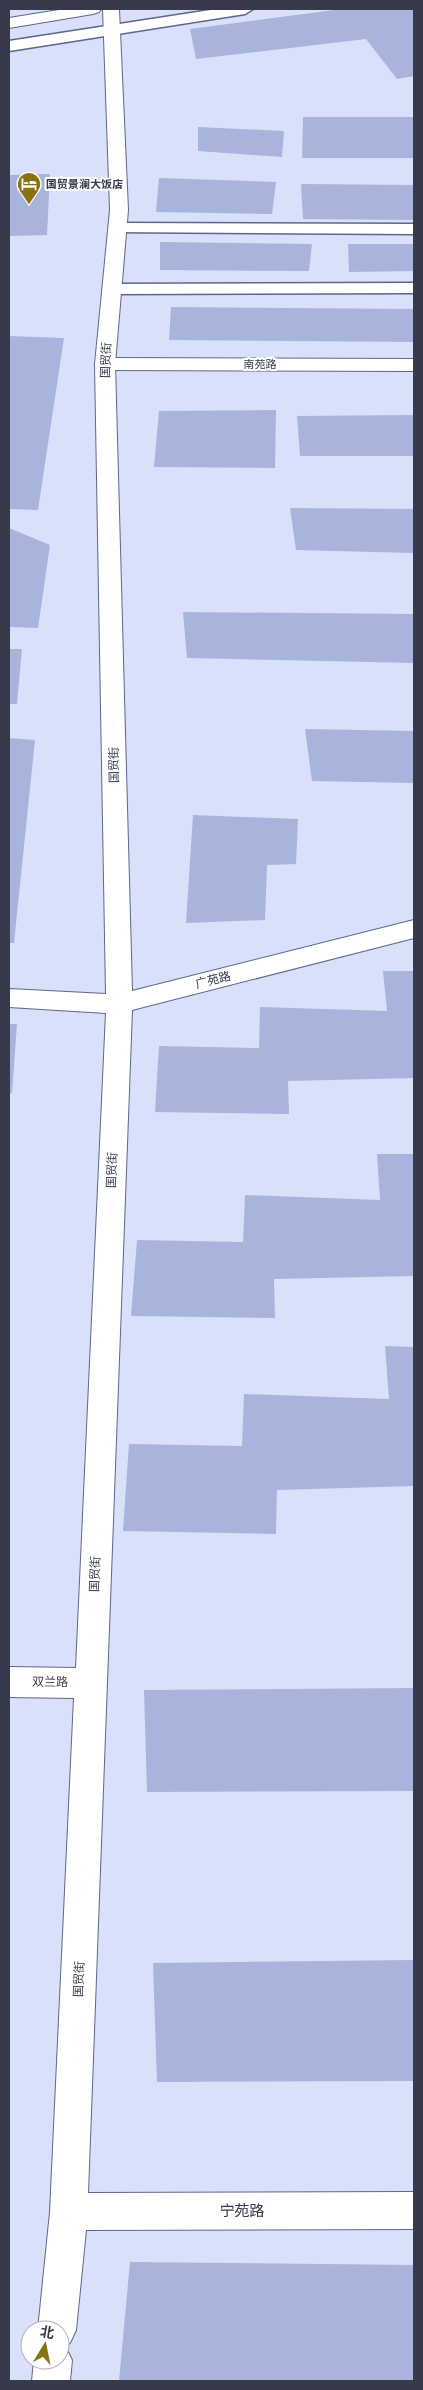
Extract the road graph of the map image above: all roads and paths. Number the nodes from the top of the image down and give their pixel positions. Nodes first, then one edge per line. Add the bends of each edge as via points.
1 (93, 9) edge
2 (245, 9) edge
3 (112, 18) edge
4 (9, 23) edge
5 (9, 46) edge
6 (118, 228) junction
7 (414, 229) edge
8 (414, 288) edge
9 (112, 289) junction
10 (105, 364) junction
11 (414, 365) edge
12 (414, 929) edge
13 (9, 998) edge
14 (119, 1004) junction
15 (9, 1682) edge
16 (91, 1683) junction
17 (414, 2210) edge
18 (69, 2212) junction
19 (57, 2320) edge

1 - 4 street
2 - 3 lane
3 - 5 lane
3 - 6 street, 国贸街
6 - 7 lane
6 - 9 street, 国贸街
8 - 9 lane
9 - 10 street, 国贸街
10 - 11 street, 南苑路
10 - 14 street, 国贸街
12 - 14 street, 广苑路
13 - 14 street, 广苑路
14 - 16 street, 国贸街
15 - 16 street, 双兰路
16 - 18 street, 国贸街
17 - 18 street, 宁苑路
18 - 19 street, 国贸街

